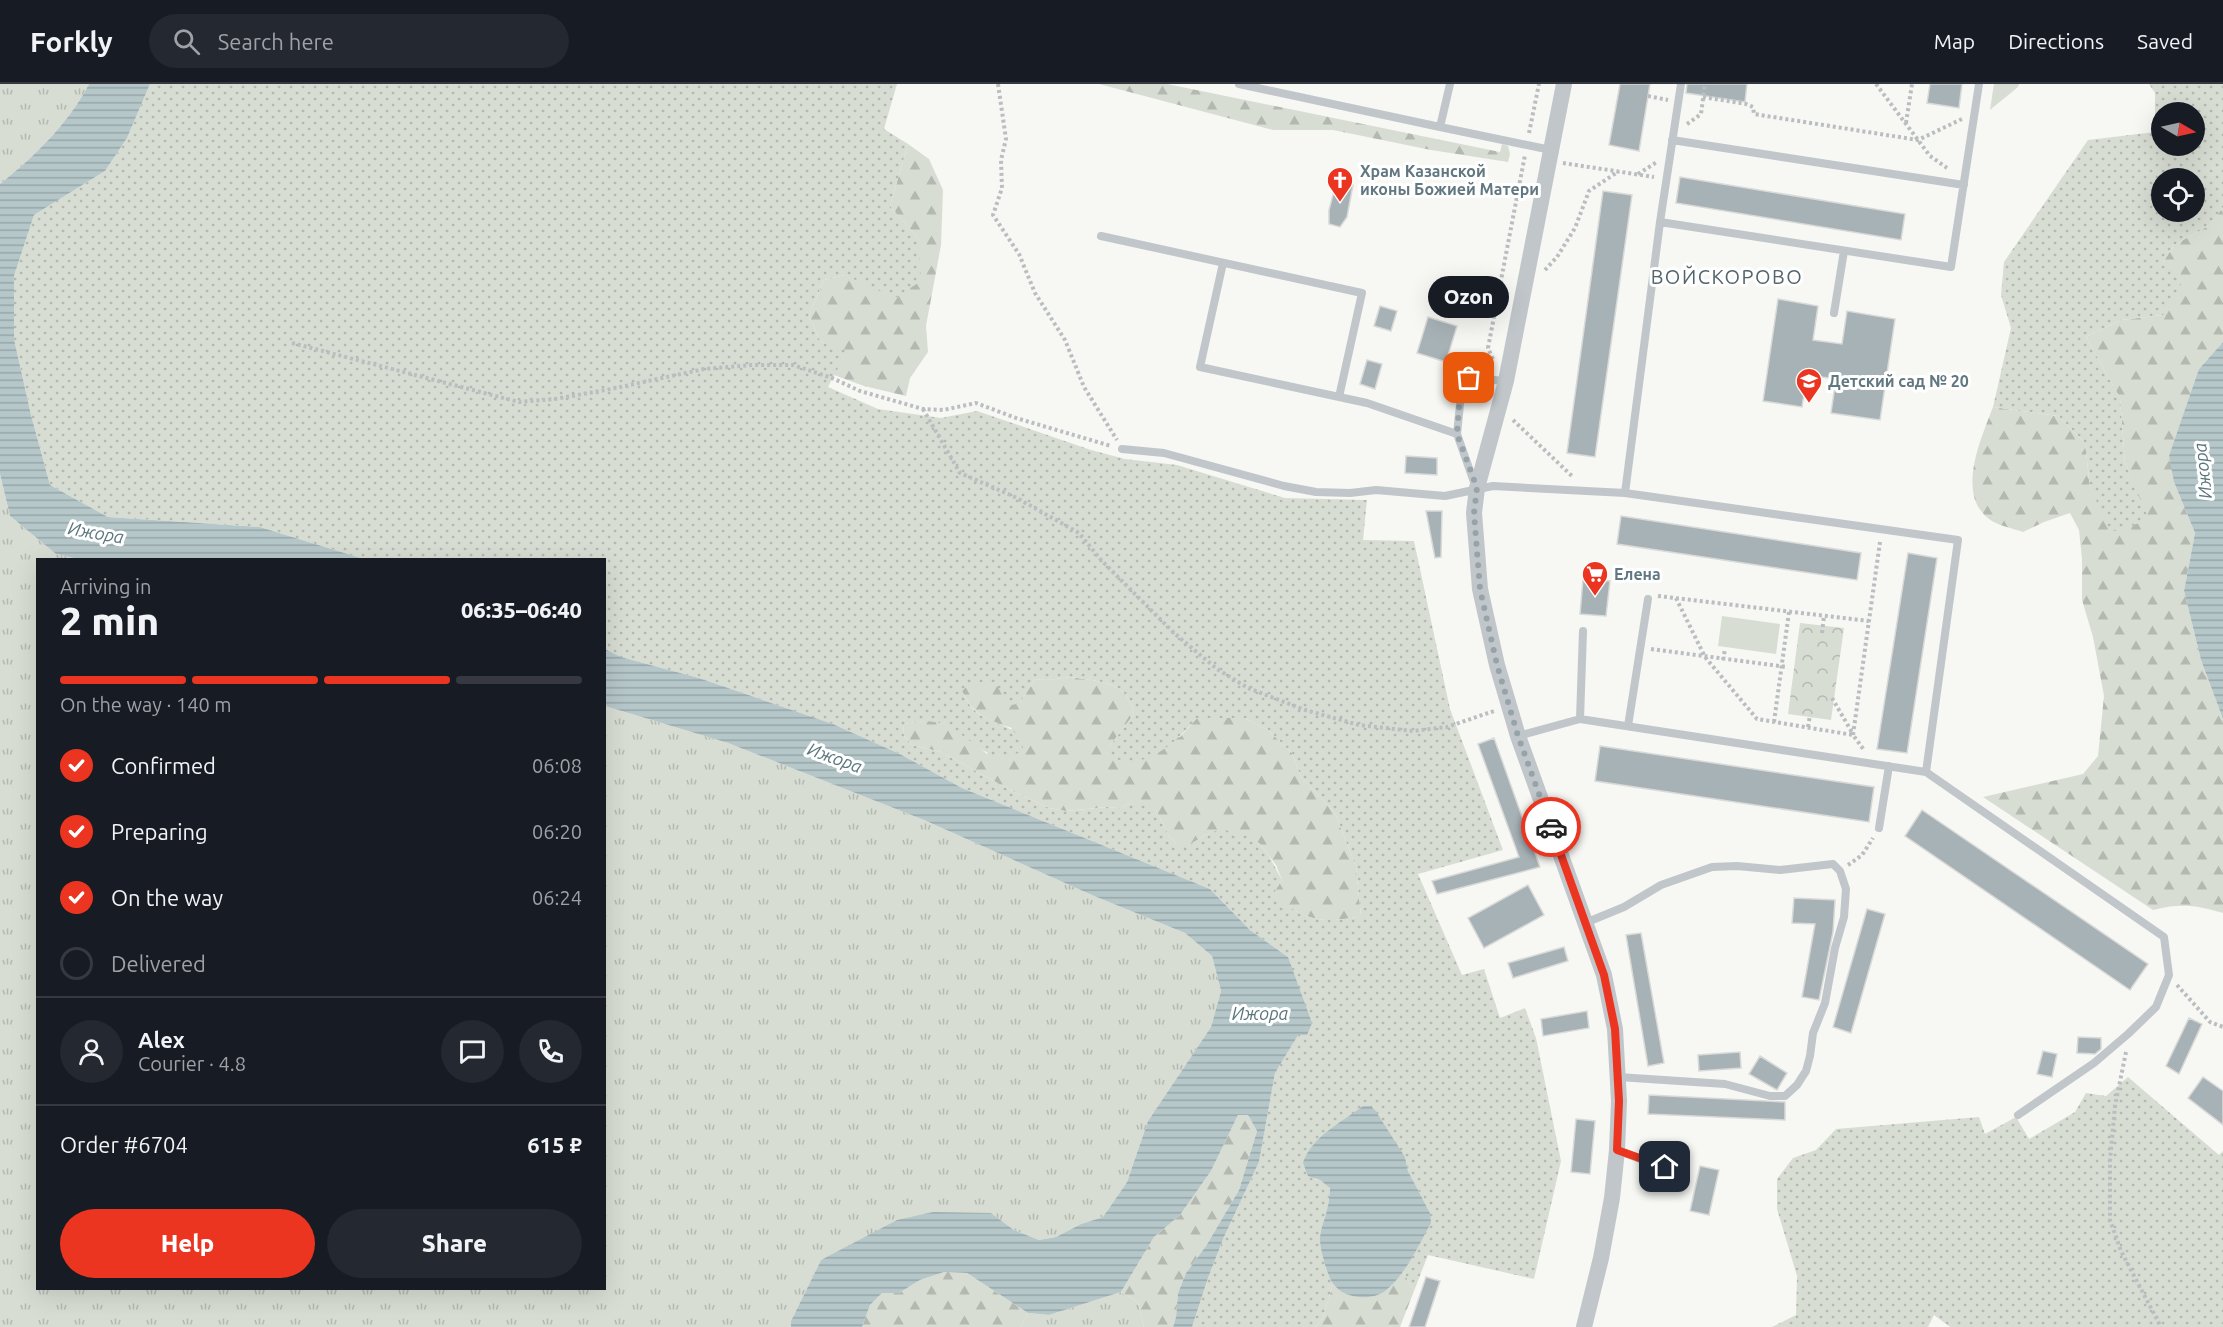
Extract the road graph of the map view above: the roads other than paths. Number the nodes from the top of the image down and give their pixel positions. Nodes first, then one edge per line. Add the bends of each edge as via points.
1 (1239, 84) edge
2 (1450, 84) edge
3 (1563, 84) edge
4 (1681, 84) edge
5 (1979, 84) edge
6 (1440, 127) junction
7 (1673, 137) junction
8 (1550, 155) junction
9 (1964, 183) junction
10 (1660, 222) junction
11 (1101, 236) dead end
12 (1844, 251) junction
13 (1223, 263) junction
14 (1834, 313) dead end
15 (1506, 381) junction
16 (1339, 397) junction
17 (1457, 434) junction
18 (1122, 449) road end
19 (1477, 488) junction
20 (1624, 493) junction
21 (1648, 599) road end
22 (1583, 631) dead end
23 (1580, 719) junction
24 (1628, 726) junction
25 (1518, 736) junction
26 (1889, 766) junction
27 (1926, 772) junction
28 (1879, 828) road end
29 (1586, 923) junction
30 (1618, 1077) junction
31 (2018, 1114) dead end
32 (1617, 1150) junction
33 (1682, 1171) dead end
34 (1584, 1327) edge

1 - 6 lane
2 - 6 lane
3 - 8 street
4 - 7 lane
5 - 9 lane
6 - 8 lane via 1527,145
7 - 9 lane
7 - 10 lane
8 - 15 street
9 - 12 lane via 1951,267
10 - 12 lane
10 - 20 lane
11 - 13 lane
12 - 14 lane
13 - 16 lane via 1200,367
13 - 16 lane via 1362,293
15 - 17 lane via 1469,378 1462,385
15 - 19 street
16 - 17 lane
17 - 19 lane
18 - 19 lane via 1164,453 1316,492 1376,490 1445,496
19 - 20 lane
19 - 25 street via 1474,513 1480,589
20 - 27 lane via 1958,540
21 - 24 lane
22 - 23 lane
23 - 24 lane
23 - 25 lane
24 - 26 lane
25 - 29 street
26 - 27 lane
26 - 28 lane
27 - 31 lane via 2164,937 2169,975 2156,1006 2094,1063
29 - 30 street via 1604,975 1615,1029
29 - 30 lane via 1661,885 1712,867 1780,870 1833,864 1846,889 1844,917 1806,1071 1785,1096 1725,1084
30 - 32 street
32 - 33 lane
32 - 34 street via 1601,1258

